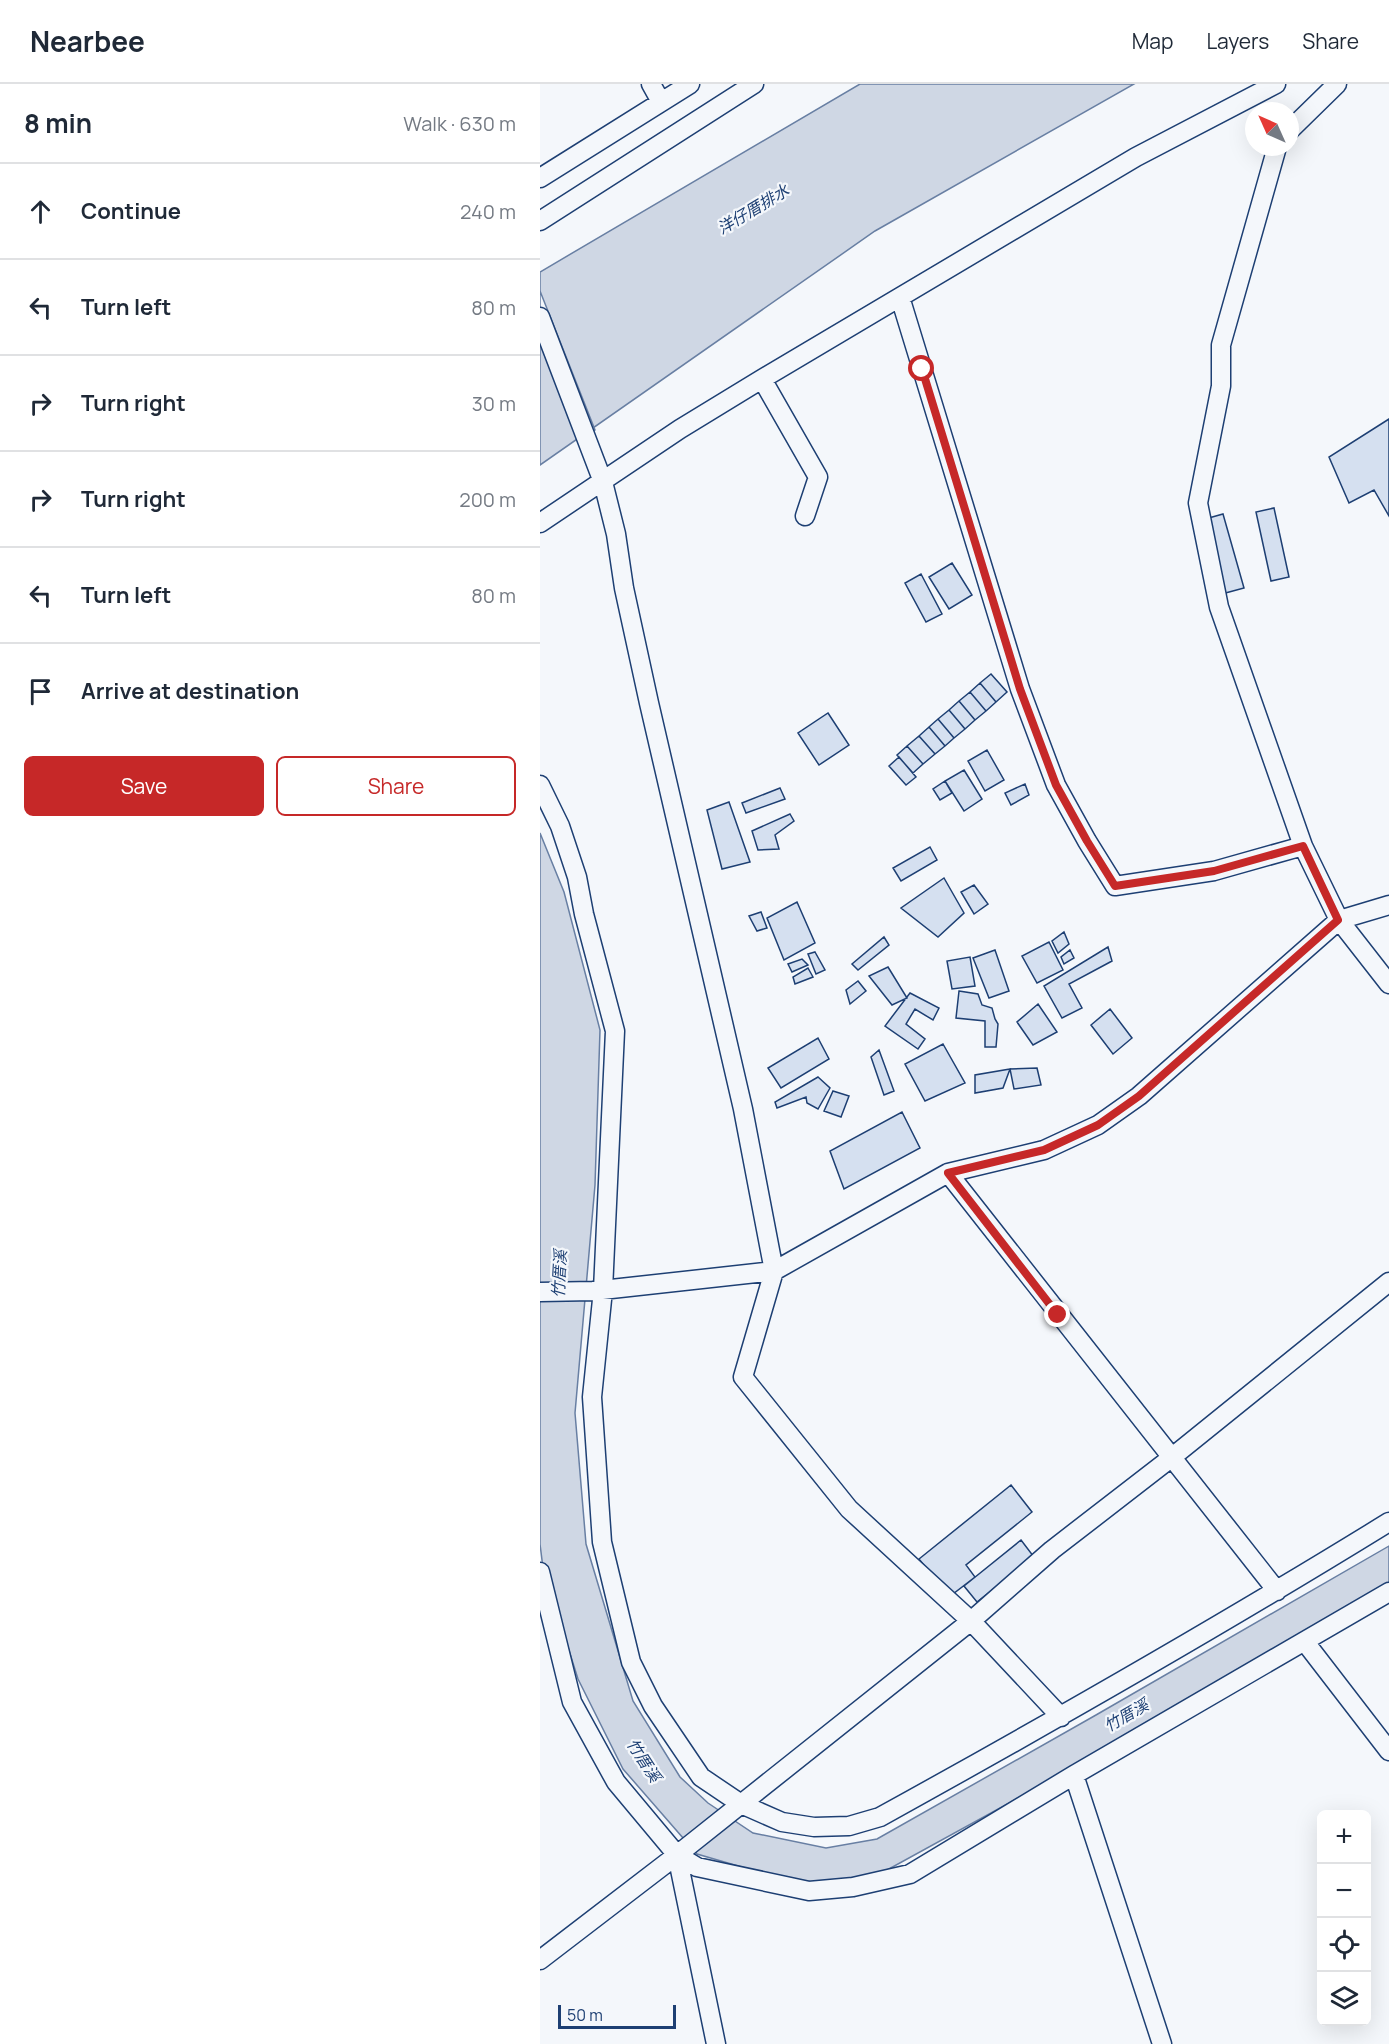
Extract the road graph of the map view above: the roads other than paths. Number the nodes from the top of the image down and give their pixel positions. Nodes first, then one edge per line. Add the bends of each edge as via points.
1 (651, 84) edge
2 (690, 84) edge
3 (754, 84) edge
4 (1276, 84) edge
5 (1337, 84) edge
6 (661, 102) junction
7 (1299, 121) edge
8 (1274, 156) edge
9 (540, 178) edge
10 (540, 221) edge
11 (900, 297) junction
12 (540, 317) edge
13 (762, 379) junction
14 (603, 482) junction
15 (805, 516) dead end
16 (540, 523) edge
17 (540, 785) edge
18 (1303, 846) junction
19 (1389, 905) edge
20 (1338, 920) junction
21 (1389, 984) edge
22 (948, 1173) junction
23 (774, 1271) junction
24 (1389, 1282) edge
25 (598, 1290) junction
26 (540, 1292) edge
27 (1171, 1458) junction
28 (1389, 1522) edge
29 (540, 1572) edge
30 (1277, 1591) junction
31 (1389, 1592) edge
32 (971, 1621) junction
33 (1305, 1642) junction
34 (1061, 1717) junction
35 (1389, 1751) edge
36 (1074, 1775) junction
37 (741, 1804) junction
38 (677, 1855) junction
39 (540, 1960) edge
40 (716, 2044) edge
41 (1162, 2044) edge

1 - 6 street
2 - 6 street
3 - 10 street
4 - 11 street via 1136,157
5 - 7 street
6 - 9 street
8 - 18 street via 1221,345 1221,386 1198,503 1219,607
11 - 13 street
11 - 18 street via 1020,689 1056,785 1115,886 1214,871
12 - 14 street
13 - 14 street
13 - 15 street via 818,477
14 - 16 street
14 - 23 street via 743,1109
17 - 25 street via 561,826 577,877 615,1031
18 - 20 street
19 - 20 street
20 - 21 street
20 - 22 street via 1139,1096 1098,1125 1044,1150
22 - 23 street
22 - 27 street
23 - 25 street
23 - 32 street via 743,1377 849,1509
24 - 27 street
25 - 26 street
25 - 37 street via 592,1397 602,1542 631,1662 653,1706 701,1777
27 - 30 street
27 - 32 street via 1052,1550
28 - 30 street
29 - 38 street via 572,1702 616,1782
30 - 34 street
31 - 33 street
32 - 34 street
32 - 37 street
33 - 35 street
33 - 36 street
34 - 37 street via 867,1822 832,1828 796,1825
36 - 38 street via 910,1874 853,1887 809,1891 697,1867
36 - 41 street
37 - 38 street
38 - 39 street
38 - 40 street

